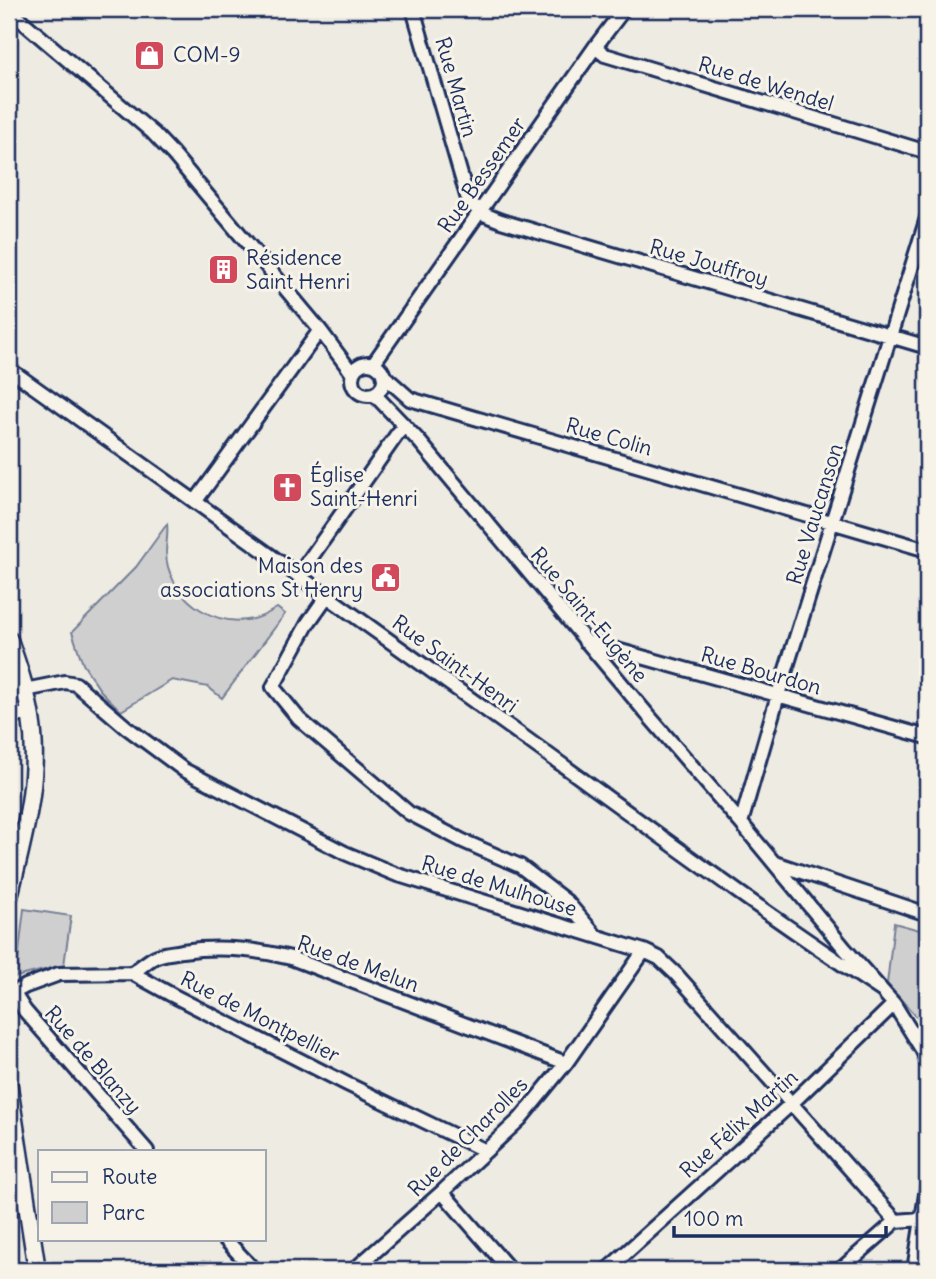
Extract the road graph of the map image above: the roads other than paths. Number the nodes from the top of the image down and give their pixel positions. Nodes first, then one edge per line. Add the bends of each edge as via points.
1 (413, 9) edge
2 (624, 9) edge
3 (9, 10) edge
4 (595, 47) junction
5 (927, 152) edge
6 (480, 212) junction
7 (927, 218) edge
8 (320, 330) junction
9 (891, 337) junction
10 (927, 347) edge
11 (373, 364) junction
12 (9, 369) edge
13 (352, 373) junction
14 (383, 375) junction
15 (374, 394) junction
16 (404, 427) junction
17 (195, 502) junction
18 (832, 523) junction
19 (927, 550) edge
20 (299, 576) junction
21 (327, 596) junction
22 (9, 640) edge
23 (585, 641) junction
24 (25, 690) junction
25 (778, 695) junction
26 (9, 715) edge
27 (31, 715) junction
28 (927, 737) edge
29 (741, 823) junction
30 (773, 862) junction
31 (9, 897) edge
32 (927, 914) edge
33 (597, 937) junction
34 (644, 951) junction
35 (132, 973) junction
36 (881, 990) junction
37 (11, 994) edge
38 (894, 1004) junction
39 (927, 1062) edge
40 (566, 1063) junction
41 (9, 1087) edge
42 (791, 1104) junction
43 (146, 1150) edge
44 (486, 1151) junction
45 (927, 1188) edge
46 (442, 1192) junction
47 (922, 1220) junction
48 (896, 1221) junction
49 (226, 1240) edge
50 (37, 1270) edge
51 (254, 1270) edge
52 (354, 1270) edge
53 (510, 1270) edge
54 (607, 1270) edge
55 (840, 1270) edge
56 (914, 1270) edge

1 - 6 street, Rue Martin via 467,196
2 - 4 street, Rue Bessemer
3 - 8 street via 159,139
4 - 5 street, Rue de Wendel via 605,55
4 - 6 street, Rue Bessemer
6 - 9 street, Rue Jouffroy
6 - 11 street, Rue Bessemer
7 - 9 street, Rue Vaucanson
8 - 13 street
8 - 17 street
9 - 10 street, Rue Jouffroy
9 - 18 street, Rue Vaucanson
11 - 13 street via 362,364
11 - 14 street
12 - 17 street, Rue Saint-Henri
13 - 15 street via 355,390
14 - 15 street via 382,386
14 - 18 street, Rue Colin via 410,399
15 - 16 street, Rue Saint-Eugène
16 - 20 street
16 - 23 street, Rue Saint-Eugène
17 - 20 street, Rue Saint-Henri
18 - 19 street, Rue Colin
18 - 25 street, Rue Vaucanson
20 - 21 street, Rue Saint-Henri
21 - 33 street via 273,687 299,719 408,813 520,866 566,902
21 - 36 street, Rue Saint-Henri via 705,870
22 - 24 street
23 - 25 street, Rue Bourdon
23 - 29 street, Rue Saint-Eugène
24 - 27 street
24 - 33 street, Rue de Mulhouse via 76,684 184,770 345,853 395,874
25 - 28 street, Rue Bourdon
25 - 29 street, Rue Vaucanson
26 - 27 street
27 - 31 street via 34,776
29 - 30 street, Rue Saint-Eugène
30 - 32 street
30 - 36 street, Rue Saint-Eugène
33 - 34 street, Rue de Mulhouse
34 - 40 street, Rue de Charolles
34 - 42 street, Rue de Mulhouse via 676,974
35 - 37 street, Rue de Montpellier via 59,974
35 - 40 street, Rue de Melun via 168,953 202,949 265,952
35 - 44 street, Rue de Montpellier
36 - 38 street, Rue Saint-Eugène
37 - 43 street, Rue de Blanzy
38 - 39 street, Rue Saint-Eugène
38 - 42 street, Rue Félix Martin
40 - 44 street, Rue de Charolles via 520,1119
41 - 50 street
42 - 48 street, Rue de Mulhouse
42 - 54 street, Rue Félix Martin
44 - 46 street, Rue de Charolles
45 - 47 street
46 - 52 street, Rue de Charolles
46 - 53 street
47 - 48 street
47 - 56 street
48 - 55 street
49 - 51 street

